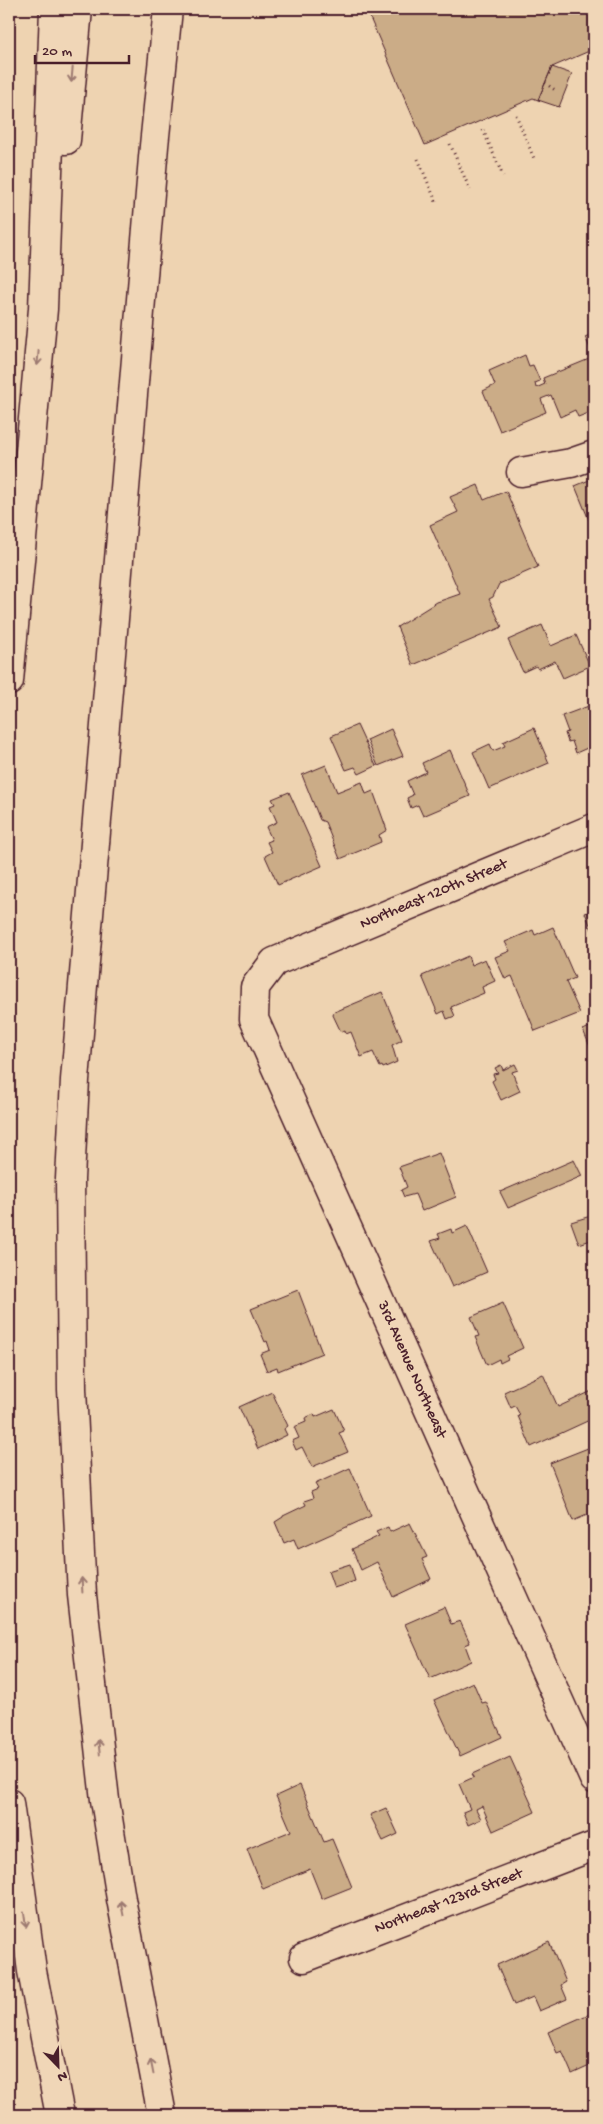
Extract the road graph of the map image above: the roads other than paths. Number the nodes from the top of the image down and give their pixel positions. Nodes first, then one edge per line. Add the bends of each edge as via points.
1 (54, 9) edge
2 (78, 9) edge
3 (168, 9) edge
4 (43, 309) junction
5 (594, 454) edge
6 (521, 472) dead end
7 (9, 681) edge
8 (594, 828) edge
9 (274, 962) joint
10 (594, 1779) edge
11 (9, 1803) edge
12 (594, 1846) edge
13 (304, 1958) dead end
14 (60, 2115) edge
15 (162, 2115) edge

1 - 4 main road
2 -> 4 main road via 62,185
15 -> 3 main road via 105,1800 82,1595 72,1389 70,1179 152,166
4 -> 7 main road
5 - 6 main road via 571,463
8 - 9 main road, Northeast 120th Street
9 - 10 main road, 3rd Avenue Northeast via 255,987 254,1019
11 -> 14 main road via 32,1971
12 - 13 main road, Northeast 123rd Street

